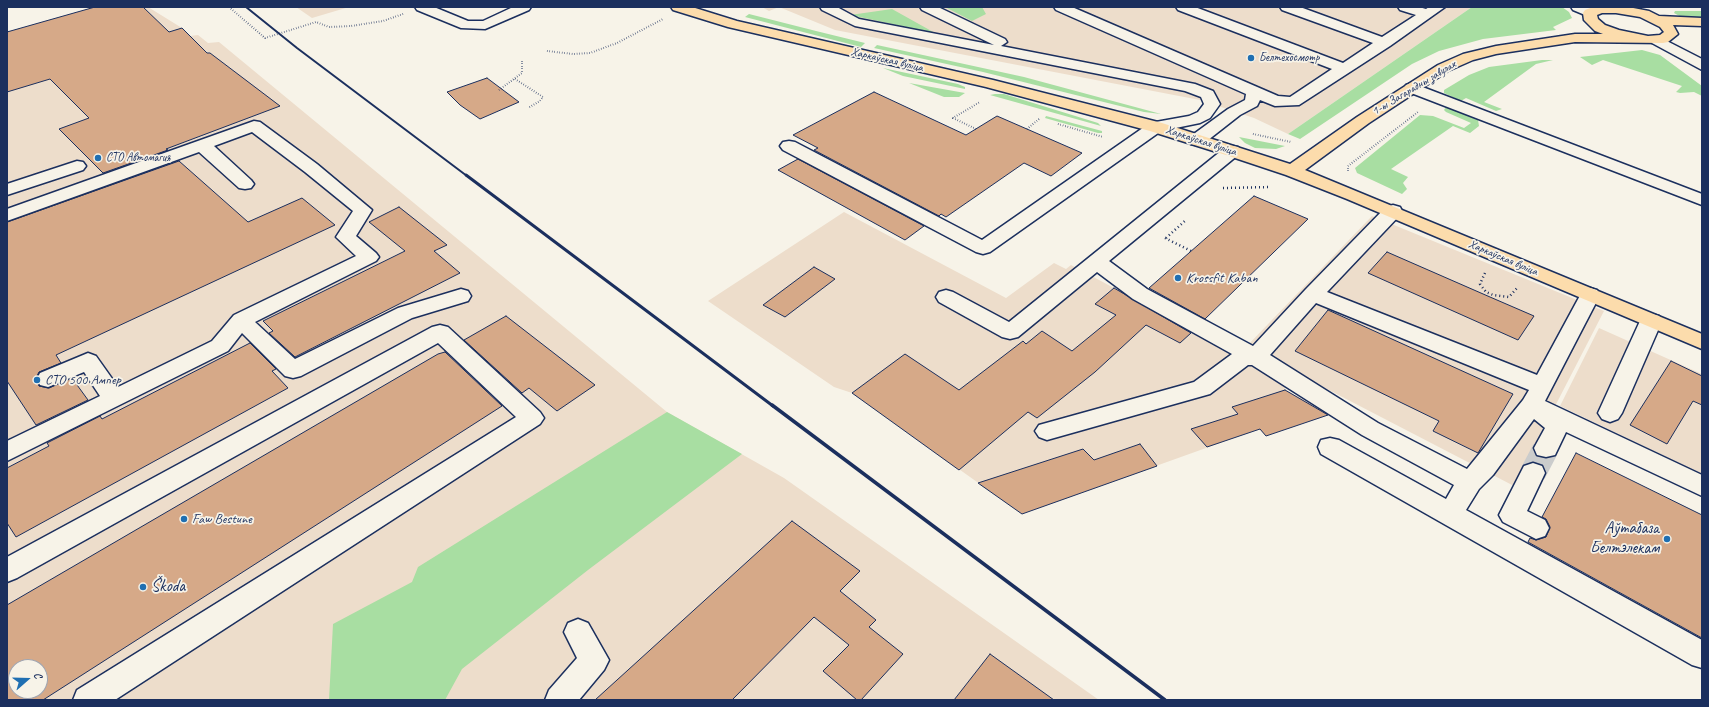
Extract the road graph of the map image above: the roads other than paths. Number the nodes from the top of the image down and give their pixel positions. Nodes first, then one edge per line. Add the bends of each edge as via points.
1 (422, 7) edge
2 (524, 7) edge
3 (678, 7) edge
4 (827, 7) edge
5 (927, 7) edge
6 (1060, 7) edge
7 (1183, 7) edge
8 (1287, 7) edge
9 (1405, 7) edge
10 (1613, 8) edge
11 (1433, 11) edge
12 (1586, 14) edge
13 (1659, 20) junction
14 (1702, 22) edge
15 (1702, 32) edge
16 (1670, 34) junction
17 (1575, 38) junction
18 (1638, 39) junction
19 (1657, 40) junction
20 (1385, 43) junction
21 (1027, 56) junction
22 (1702, 65) edge
23 (1345, 69) junction
24 (1412, 88) junction
25 (1254, 92) junction
26 (1156, 127) junction
27 (1197, 140) junction
28 (202, 145) junction
29 (789, 146) dead end
30 (1232, 151) junction
31 (77, 166) dead end
32 (1292, 171) junction
33 (246, 184) dead end
34 (7, 190) edge
35 (1702, 200) edge
36 (1393, 211) junction
37 (7, 215) edge
38 (1097, 262) junction
39 (1313, 294) junction
40 (1590, 295) junction
41 (461, 296) dead end
42 (946, 297) dead end
43 (241, 320) junction
44 (1651, 321) junction
45 (1702, 342) edge
46 (1256, 357) junction
47 (48, 380) dead end
48 (1537, 396) junction
49 (114, 399) junction
50 (1610, 413) dead end
51 (1047, 431) dead end
52 (1330, 447) dead end
53 (1546, 448) tunnel mouth
54 (7, 452) edge
55 (1533, 473) tunnel mouth
56 (1470, 482) junction
57 (1702, 486) edge
58 (1450, 514) junction
59 (1536, 528) dead end
60 (7, 570) edge
61 (578, 632) dead end
62 (1702, 655) edge
63 (88, 700) edge
64 (560, 700) edge

1 - 2 street via 466,26 485,25
3 - 26 main road, Харкаўская вуліца via 733,24 988,83
4 - 21 street via 855,22
5 - 21 street
6 - 25 street
7 - 23 street
8 - 20 street
9 - 11 street
10 - 12 main road
10 - 13 main road via 1644,14
11 - 20 street
12 - 17 main road via 1584,31
12 - 18 main road via 1608,31
13 - 14 main road
13 - 16 main road via 1669,27
15 - 16 main road
16 - 19 main road
17 - 18 main road, 1-ы Загарадны завулак
17 - 24 main road, 1-ы Загарадны завулак via 1468,57 1443,68
18 - 19 main road
19 - 22 street
20 - 23 street
21 - 26 street via 1189,87 1207,94 1212,104 1204,115 1194,120
23 - 25 street via 1293,102 1275,101
24 - 32 main road, 1-ы Загарадны завулак via 1362,120
24 - 35 street
25 - 27 street via 1251,103 1234,112
26 - 27 main road, Харкаўская вуліца
26 - 29 street via 983,248
27 - 30 main road, Харкаўская вуліца
28 - 33 street
28 - 37 street
28 - 43 street via 254,126 363,210 346,237 369,257
30 - 32 main road, Харкаўская вуліца
30 - 38 street
31 - 34 street
32 - 36 main road, Харкаўская вуліца
36 - 39 street
36 - 40 main road, Харкаўская вуліца
38 - 42 street via 1010,332
38 - 46 street via 1140,294
39 - 46 street
39 - 48 street
40 - 44 main road, Харкаўская вуліца
40 - 48 street
41 - 43 street via 405,313 293,370
43 - 49 street via 220,346
44 - 45 main road, Харкаўская вуліца
44 - 50 street
46 - 51 street via 1243,357 1202,388
46 - 56 street via 1370,429
47 - 49 street via 88,360
48 - 53 street via 1558,425
48 - 56 street via 1484,468
48 - 57 street
49 - 54 street
52 - 58 street
55 - 59 street via 1512,515
56 - 58 street
58 - 62 street
60 - 63 street via 440,332 532,418
61 - 64 street via 594,660

